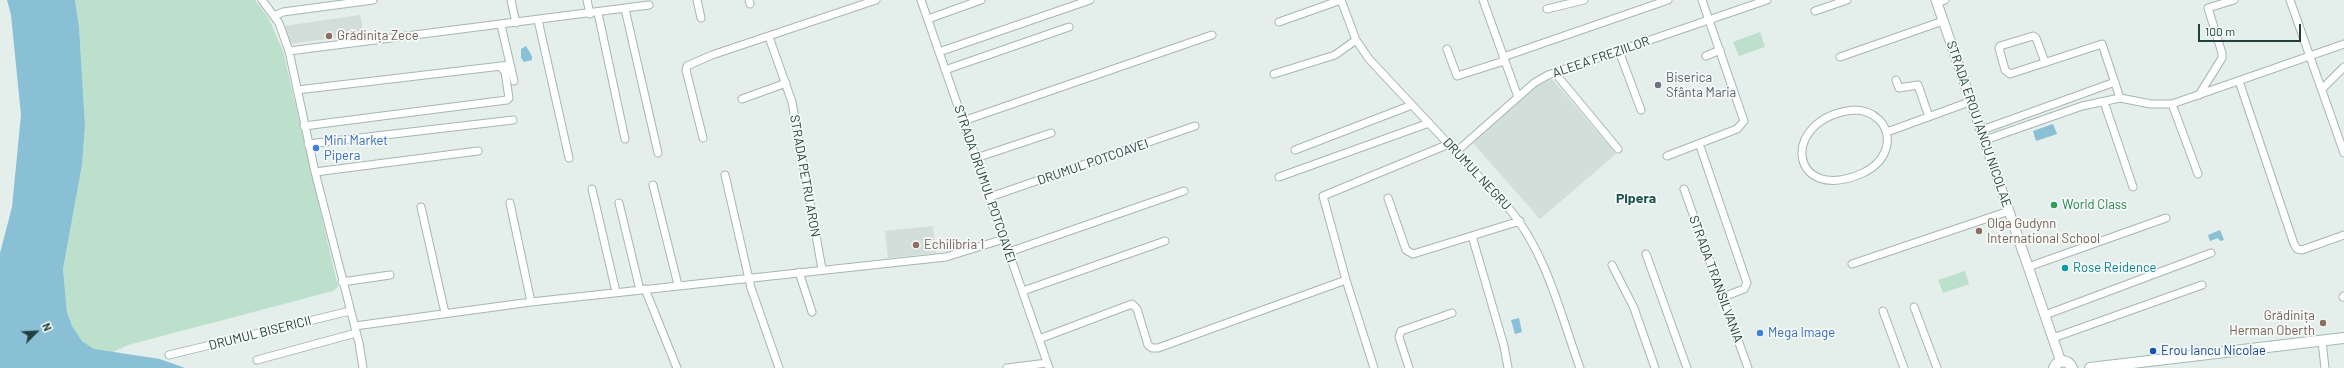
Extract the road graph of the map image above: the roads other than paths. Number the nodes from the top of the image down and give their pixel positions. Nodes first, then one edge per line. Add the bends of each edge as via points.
1 (262, 0) edge
2 (373, 0) edge
3 (511, 0) edge
4 (586, 0) edge
5 (697, 0) edge
6 (876, 0) edge
7 (921, 0) edge
8 (981, 0) edge
9 (1090, 0) edge
10 (1341, 0) edge
11 (1483, 0) edge
12 (1584, 0) edge
13 (1668, 0) edge
14 (1702, 0) edge
15 (1767, 0) edge
16 (1847, 0) edge
17 (2234, 0) edge
18 (2290, 0) edge
19 (1939, 1) edge
20 (649, 5) dead end
21 (625, 9) junction
22 (1548, 9) dead end
23 (1816, 11) dead end
24 (598, 13) junction
25 (590, 14) junction
26 (274, 16) junction
27 (701, 18) dead end
28 (928, 19) junction
29 (538, 20) junction
30 (1710, 20) junction
31 (1943, 21) junction
32 (1279, 22) dead end
33 (516, 23) junction
34 (501, 25) junction
35 (1069, 27) dead end
36 (1212, 35) dead end
37 (769, 37) junction
38 (1356, 40) junction
39 (2344, 44) edge
40 (1446, 49) dead end
41 (1720, 50) junction
42 (289, 51) junction
43 (1619, 51) junction
44 (939, 52) junction
45 (1706, 56) dead end
46 (2311, 56) junction
47 (1840, 57) dead end
48 (1503, 59) junction
49 (2045, 62) junction
50 (510, 65) junction
51 (500, 66) junction
52 (2344, 67) edge
53 (946, 70) junction
54 (1555, 73) junction
55 (1274, 74) dead end
56 (1896, 80) dead end
57 (514, 81) dead end
58 (2239, 81) junction
59 (2115, 82) junction
60 (786, 83) junction
61 (2322, 88) junction
62 (297, 90) junction
63 (2199, 95) junction
64 (1518, 97) junction
65 (2120, 98) junction
66 (742, 99) dead end
67 (1972, 101) junction
68 (2104, 102) junction
69 (2172, 104) junction
70 (1412, 105) junction
71 (1641, 110) dead end
72 (1930, 116) junction
73 (513, 120) dead end
74 (963, 121) junction
75 (1429, 123) junction
76 (304, 126) junction
77 (1196, 126) dead end
78 (1982, 130) junction
79 (1886, 132) junction
80 (1051, 133) dead end
81 (704, 138) dead end
82 (625, 139) dead end
83 (1985, 140) junction
84 (308, 144) junction
85 (1449, 144) junction
86 (1618, 149) dead end
87 (1701, 149) dead end
88 (1295, 150) dead end
89 (478, 151) dead end
90 (1456, 152) junction
91 (658, 153) dead end
92 (2344, 153) edge
93 (1667, 156) dead end
94 (569, 158) dead end
95 (976, 158) junction
96 (315, 172) junction
97 (2198, 174) dead end
98 (725, 175) dead end
99 (1279, 177) dead end
100 (653, 185) dead end
101 (2133, 187) dead end
102 (592, 189) dead end
103 (1684, 189) dead end
104 (1184, 190) dead end
105 (990, 197) junction
106 (1388, 198) dead end
107 (510, 203) dead end
108 (619, 203) dead end
109 (421, 207) dead end
110 (2009, 211) junction
111 (2166, 218) dead end
112 (1520, 221) junction
113 (2344, 235) edge
114 (1472, 236) junction
115 (1004, 239) junction
116 (1165, 241) dead end
117 (1009, 252) junction
118 (2211, 253) dead end
119 (1646, 254) dead end
120 (1852, 264) dead end
121 (1612, 265) dead end
122 (2028, 267) junction
123 (822, 269) junction
124 (799, 272) junction
125 (390, 275) dead end
126 (748, 278) junction
127 (1346, 280) junction
128 (342, 282) junction
129 (678, 285) junction
130 (2202, 285) dead end
131 (642, 289) junction
132 (1023, 291) junction
133 (616, 292) junction
134 (1723, 297) junction
135 (531, 302) junction
136 (1914, 306) dead end
137 (350, 310) junction
138 (1883, 311) dead end
139 (812, 312) dead end
140 (446, 313) junction
141 (1452, 313) dead end
142 (2045, 315) junction
143 (356, 330) junction
144 (1039, 338) junction
145 (2053, 338) junction
146 (2344, 338) edge
147 (2322, 341) junction
148 (169, 355) dead end
149 (257, 360) dead end
150 (2057, 365) edge
151 (1048, 366) edge
152 (363, 368) edge
153 (676, 368) edge
154 (779, 368) edge
155 (1007, 368) edge
156 (1374, 368) edge
157 (1409, 368) edge
158 (1508, 368) edge
159 (1580, 368) edge
160 (1655, 368) edge
161 (1687, 368) edge
162 (1748, 368) edge
163 (1904, 368) edge
164 (1937, 368) edge
165 (2072, 368) edge
166 (2090, 368) edge
167 (2325, 368) edge

1 - 26 street
2 - 26 street via 289,11
3 - 33 street
4 - 25 street
5 - 27 street
6 - 37 street
7 - 28 street, STRADA DRUMUL POTCOAVEI
8 - 28 street
9 - 44 street
10 - 32 street
10 - 38 street, DRUMUL NEGRU
11 - 48 street
12 - 22 street
13 - 48 street
14 - 30 street
15 - 30 street, ALEEA FREZIILOR
16 - 23 street
17 - 63 street via 2208,8 2222,58
18 - 46 street
19 - 31 street, STRADA EROU IANCU NICOLAE
20 - 21 street
21 - 24 street
21 - 91 street
24 - 25 street
24 - 82 street
25 - 29 street
26 - 42 street
28 - 44 street, STRADA DRUMUL POTCOAVEI
29 - 33 street
29 - 94 street
30 - 41 street
30 - 43 street, ALEEA FREZIILOR
31 - 47 street
31 - 67 street, STRADA EROU IANCU NICOLAE
33 - 34 street
34 - 42 street
34 - 50 street
35 - 53 street
36 - 74 street
37 - 60 street, STRADA PETRU ARON
37 - 81 street via 712,55 687,66
38 - 55 street via 1335,55
38 - 70 street, DRUMUL NEGRU via 1369,59
39 - 46 street
40 - 48 street via 1457,76
41 - 45 street
41 - 93 street via 1744,124
42 - 62 street
43 - 54 street, ALEEA FREZIILOR
43 - 71 street
44 - 53 street, STRADA DRUMUL POTCOAVEI
46 - 58 street
46 - 61 street
48 - 64 street
49 - 49 street via 2010,74 2005,70 1998,48 2033,36
49 - 59 street via 2102,44
50 - 51 street
50 - 57 street
51 - 62 street
51 - 76 street via 505,72 509,98 507,100
52 - 61 street
53 - 74 street, STRADA DRUMUL POTCOAVEI
54 - 64 street, ALEEA FREZIILOR via 1540,79
54 - 86 street
56 - 72 street via 1899,88 1918,85
58 - 63 street
58 - 113 street via 2294,244 2302,250
59 - 65 street
59 - 78 street
60 - 66 street
60 - 123 street, STRADA PETRU ARON
61 - 92 street
62 - 76 street
63 - 69 street
64 - 90 street, ALEEA FREZIILOR
65 - 68 street
65 - 69 street via 2151,104
67 - 72 street
67 - 78 street, STRADA EROU IANCU NICOLAE
68 - 83 street via 2082,106
68 - 101 street
69 - 97 street
70 - 75 street, DRUMUL NEGRU
70 - 88 street
72 - 79 street
73 - 84 street
74 - 95 street, STRADA DRUMUL POTCOAVEI
75 - 85 street, DRUMUL NEGRU
75 - 99 street
76 - 84 street
77 - 105 street, DRUMUL POTCOAVEI
78 - 83 street, STRADA EROU IANCU NICOLAE
79 - 79 street via 1879,120 1869,112 1854,110 1839,113 1822,120 1809,132 1802,143 1802,157 1808,170 1815,176 1830,181 1845,179 1868,170 1882,159 1887,146
80 - 95 street
83 - 110 street, STRADA EROU IANCU NICOLAE
84 - 96 street
85 - 90 street, DRUMUL NEGRU
85 - 127 street via 1323,196
87 - 134 street via 1747,283 1744,289
89 - 96 street
90 - 112 street, DRUMUL NEGRU
95 - 105 street, STRADA DRUMUL POTCOAVEI
96 - 128 street
98 - 126 street
100 - 129 street
102 - 133 street
103 - 134 street, STRADA TRANSILVANIA
104 - 117 street
105 - 115 street, STRADA DRUMUL POTCOAVEI
106 - 114 street via 1404,246 1409,253 1413,254
107 - 135 street
108 - 131 street
109 - 140 street
110 - 120 street
110 - 122 street, STRADA EROU IANCU NICOLAE
111 - 122 street
112 - 114 street
112 - 159 street, DRUMUL NEGRU via 1540,258
114 - 158 street
115 - 117 street, STRADA DRUMUL POTCOAVEI
115 - 123 street via 946,257
116 - 132 street
117 - 132 street, STRADA DRUMUL POTCOAVEI
118 - 142 street
119 - 161 street
121 - 160 street via 1637,315
122 - 142 street, STRADA EROU IANCU NICOLAE
123 - 124 street
124 - 126 street
124 - 139 street
125 - 128 street
126 - 129 street
126 - 154 street
127 - 144 street via 1158,348 1152,348 1148,344 1137,309 1132,304
127 - 156 street
128 - 137 street
129 - 131 street
130 - 145 street
131 - 133 street
131 - 153 street
132 - 144 street, STRADA DRUMUL POTCOAVEI
133 - 135 street
134 - 162 street, STRADA TRANSILVANIA
135 - 140 street
136 - 164 street
137 - 143 street
137 - 148 street, DRUMUL BISERICII
138 - 163 street
140 - 143 street
141 - 157 street via 1401,331 1399,337
142 - 145 street, STRADA EROU IANCU NICOLAE
143 - 149 street
143 - 152 street
144 - 151 street, STRADA DRUMUL POTCOAVEI
145 - 150 street, STRADA EROU IANCU NICOLAE
146 - 147 main road
147 - 166 main road
147 - 167 street
150 - 165 main road via 2068,363
151 - 155 street

